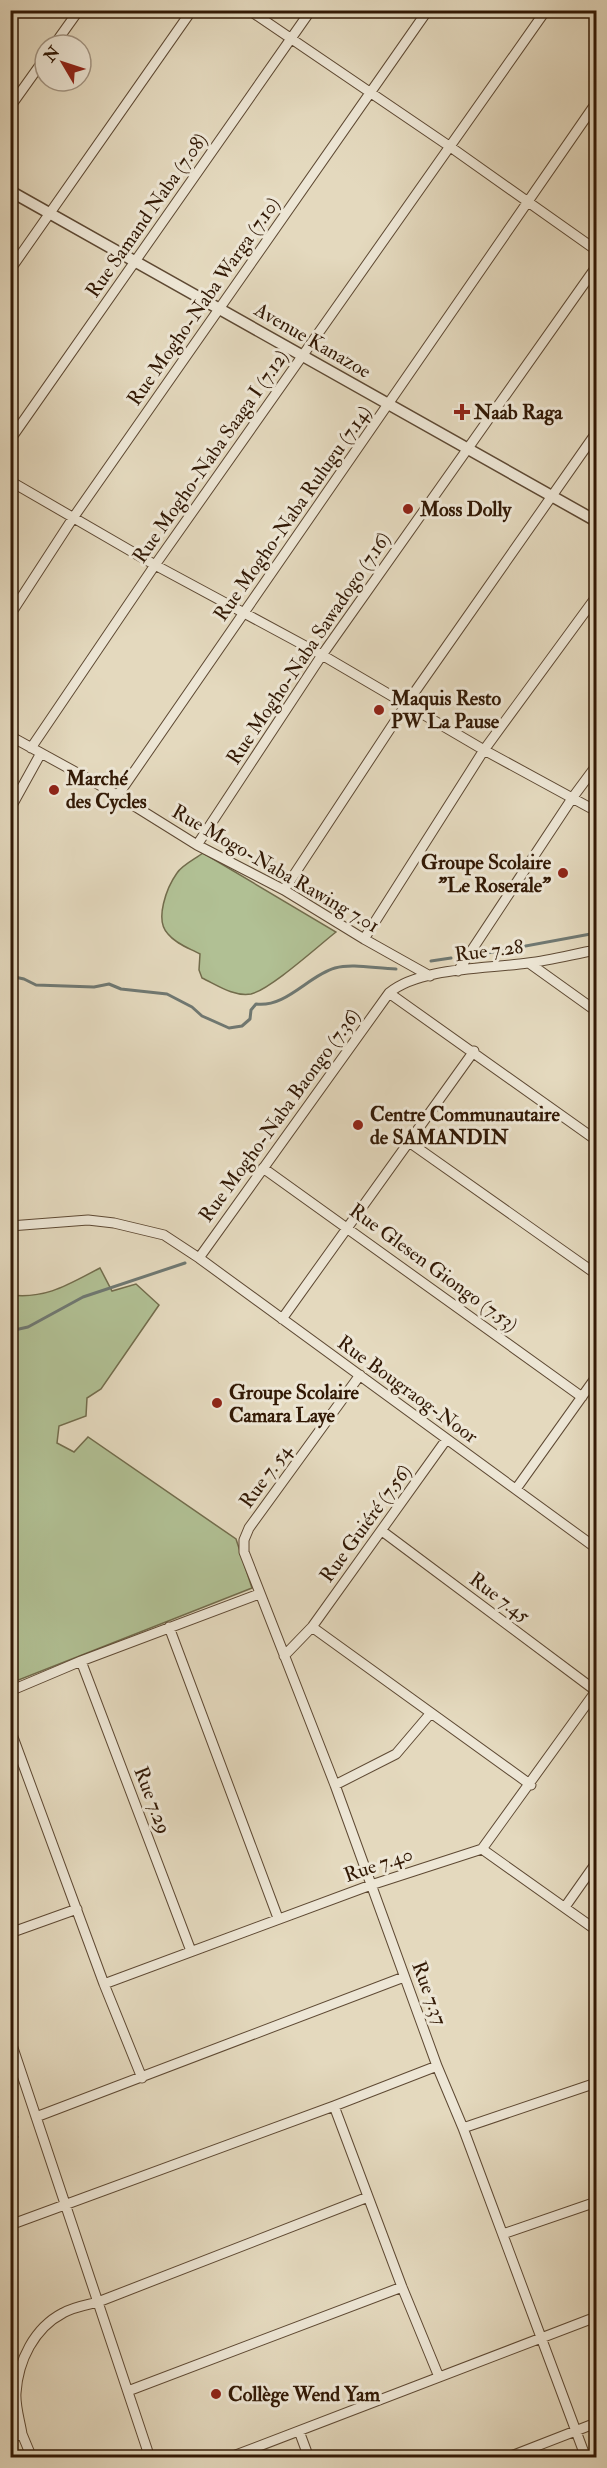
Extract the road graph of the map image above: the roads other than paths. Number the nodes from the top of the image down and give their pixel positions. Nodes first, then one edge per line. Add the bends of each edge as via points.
1 (79, 10) edge
2 (192, 10) edge
3 (249, 10) edge
4 (311, 10) edge
5 (428, 10) edge
6 (546, 10) edge
7 (63, 33) edge
8 (291, 40) junction
9 (33, 75) edge
10 (369, 94) junction
11 (597, 103) edge
12 (10, 107) edge
13 (449, 146) junction
14 (10, 191) edge
15 (528, 200) junction
16 (50, 213) junction
17 (597, 250) edge
18 (136, 261) junction
19 (597, 267) edge
20 (10, 270) edge
21 (220, 308) junction
22 (303, 356) junction
23 (389, 404) junction
24 (597, 433) edge
25 (10, 440) edge
26 (468, 447) junction
27 (10, 481) edge
28 (553, 496) junction
29 (73, 518) junction
30 (597, 521) edge
31 (155, 565) junction
32 (597, 597) edge
33 (245, 613) junction
34 (10, 615) edge
35 (322, 655) junction
36 (407, 703) junction
37 (10, 736) edge
38 (31, 748) junction
39 (484, 750) junction
40 (41, 753) junction
41 (597, 766) edge
42 (118, 795) junction
43 (573, 797) junction
44 (10, 809) edge
45 (597, 811) edge
46 (197, 845) junction
47 (284, 890) junction
48 (364, 939) junction
49 (597, 950) edge
50 (529, 963) junction
51 (458, 971) junction
52 (430, 976) junction
53 (389, 993) junction
54 (597, 1011) edge
55 (474, 1051) junction
56 (597, 1140) edge
57 (409, 1142) junction
58 (263, 1168) junction
59 (10, 1226) edge
60 (348, 1227) junction
61 (199, 1258) junction
62 (597, 1274) edge
63 (282, 1319) junction
64 (360, 1375) junction
65 (597, 1377) edge
66 (582, 1396) junction
67 (446, 1440) junction
68 (516, 1489) junction
69 (382, 1531) junction
70 (244, 1540) joint
71 (597, 1548) edge
72 (260, 1594) junction
73 (169, 1627) junction
74 (312, 1627) junction
75 (284, 1656) junction
76 (81, 1661) junction
77 (10, 1691) edge
78 (597, 1691) edge
79 (430, 1713) junction
80 (10, 1729) edge
81 (335, 1785) junction
82 (531, 1785) junction
83 (482, 1849) junction
84 (597, 1863) edge
85 (371, 1885) junction
86 (565, 1907) junction
87 (77, 1909) junction
88 (278, 1918) junction
89 (597, 1930) edge
90 (10, 1933) edge
91 (191, 1951) junction
92 (404, 1977) junction
93 (104, 1984) junction
94 (10, 2039) edge
95 (437, 2066) junction
96 (142, 2078) junction
97 (597, 2083) edge
98 (334, 2106) junction
99 (36, 2117) junction
100 (463, 2128) junction
101 (368, 2197) junction
102 (597, 2202) edge
103 (67, 2206) junction
104 (10, 2225) edge
105 (503, 2234) junction
106 (402, 2287) junction
107 (98, 2302) junction
108 (597, 2317) edge
109 (542, 2338) junction
110 (439, 2377) junction
111 (128, 2391) junction
112 (597, 2423) edge
113 (299, 2431) junction
114 (576, 2431) junction
115 (22, 2434) junction
116 (10, 2438) edge
117 (32, 2457) edge
118 (150, 2457) edge
119 (228, 2457) edge
120 (309, 2457) edge
121 (506, 2457) edge
122 (586, 2457) edge

1 - 7 street
2 - 16 street
3 - 8 street
4 - 8 street, Rue Samand Naba (7.08)
5 - 10 street, Rue Mogho-Naba Warga (7.10)
6 - 13 street, Rue Mogho-Naba Saaga I (7.12)
8 - 10 street
8 - 18 street, Rue Samand Naba (7.08)
9 - 12 street
10 - 13 street
10 - 21 street, Rue Mogho-Naba Warga (7.10)
11 - 15 street, Rue Mogho-Naba Rulugu (7.14)
13 - 15 street
13 - 22 street, Rue Mogho-Naba Saaga I (7.12)
14 - 16 street, Avenue Kanazoe
15 - 17 street
15 - 23 street, Rue Mogho-Naba Rulugu (7.14)
16 - 18 street, Avenue Kanazoe
16 - 20 street
18 - 21 street, Avenue Kanazoe
18 - 25 street, Rue Samand Naba (7.08)
19 - 26 street, Rue Mogho-Naba Sawadogo (7.16)
21 - 22 street, Avenue Kanazoe
21 - 29 street, Rue Mogho-Naba Warga (7.10)
22 - 23 street, Avenue Kanazoe
22 - 31 street, Rue Mogho-Naba Saaga I (7.12)
23 - 26 street, Avenue Kanazoe
23 - 33 street, Rue Mogho-Naba Rulugu (7.14)
24 - 28 street
26 - 28 street, Avenue Kanazoe
26 - 35 street, Rue Mogho-Naba Sawadogo (7.16)
27 - 29 street
28 - 30 street, Avenue Kanazoe
28 - 36 street
29 - 31 street
29 - 34 street, Rue Mogho-Naba Warga (7.10)
31 - 33 street
31 - 38 street, Rue Mogho-Naba Saaga I (7.12)
32 - 39 street
33 - 35 street
33 - 42 street, Rue Mogho-Naba Rulugu (7.14)
35 - 36 street
35 - 46 street, Rue Mogho-Naba Sawadogo (7.16)
36 - 39 street
36 - 47 street
37 - 38 street, Rue Mogo-Naba Rawing 7.01
38 - 40 street, Rue Mogo-Naba Rawing 7.01
39 - 43 street
39 - 48 street
40 - 42 street, Rue Mogo-Naba Rawing 7.01
40 - 44 street
41 - 43 street
42 - 46 street, Rue Mogo-Naba Rawing 7.01
43 - 45 street
43 - 51 street
46 - 47 street, Rue Mogo-Naba Rawing 7.01
47 - 48 street, Rue Mogo-Naba Rawing 7.01
48 - 52 street, Rue Mogo-Naba Rawing 7.01
49 - 50 street, Rue 7.28
50 - 51 street, Rue 7.28
50 - 54 street
51 - 52 street, Rue 7.28
52 - 53 street, Rue 7.28 via 399,985
53 - 55 street
53 - 58 street, Rue Mogho-Naba Baongo (7.36)
55 - 56 street
55 - 57 street
57 - 60 street
57 - 62 street
58 - 60 street, Rue Glesen Giongo (7.53)
58 - 61 street, Rue Mogho-Naba Baongo (7.36)
59 - 61 street, Rue Bougraog-Noor via 87,1220 114,1223 164,1235
60 - 63 street
60 - 66 street, Rue Glesen Giongo (7.53)
61 - 63 street, Rue Bougraog-Noor
63 - 64 street, Rue Bougraog-Noor
64 - 67 street, Rue Bougraog-Noor
64 - 70 street, Rue 7. 54
65 - 66 street
66 - 68 street
67 - 68 street, Rue Bougraog-Noor
67 - 69 street, Rue Guiéré (7.56)
68 - 71 street, Rue Bougraog-Noor
69 - 74 street, Rue Guiéré (7.56)
69 - 78 street, Rue 7.45
70 - 72 street, Rue 7.37 via 244,1552
72 - 73 street
72 - 75 street, Rue 7.37
73 - 76 street
73 - 88 street
74 - 75 street, Rue Guiéré (7.56)
74 - 79 street
75 - 81 street, Rue 7.37
76 - 77 street
76 - 91 street, Rue 7.29
78 - 82 street
79 - 81 street via 396,1754
79 - 82 street
80 - 87 street
81 - 85 street, Rue 7.37
82 - 83 street
83 - 85 street, Rue 7.40
83 - 86 street
84 - 86 street
85 - 88 street, Rue 7.40
85 - 92 street, Rue 7.37
86 - 89 street
87 - 90 street
87 - 93 street
88 - 91 street, Rue 7.40
91 - 93 street, Rue 7.40
92 - 95 street, Rue 7.37
92 - 96 street
93 - 96 street
94 - 99 street
95 - 98 street
95 - 100 street, Rue 7.37
96 - 99 street
97 - 100 street
98 - 101 street
98 - 103 street
99 - 103 street
100 - 105 street, Rue 7.37
101 - 106 street
101 - 107 street
102 - 105 street
103 - 104 street
103 - 107 street
105 - 109 street, Rue 7.37
106 - 110 street
106 - 111 street
107 - 111 street
107 - 115 street via 64,2312 38,2333 22,2361 16,2394
108 - 109 street
109 - 110 street
109 - 114 street, Rue 7.37
110 - 113 street
111 - 118 street
112 - 114 street
113 - 119 street
113 - 120 street
114 - 121 street
114 - 122 street, Rue 7.37
115 - 116 street
115 - 117 street

